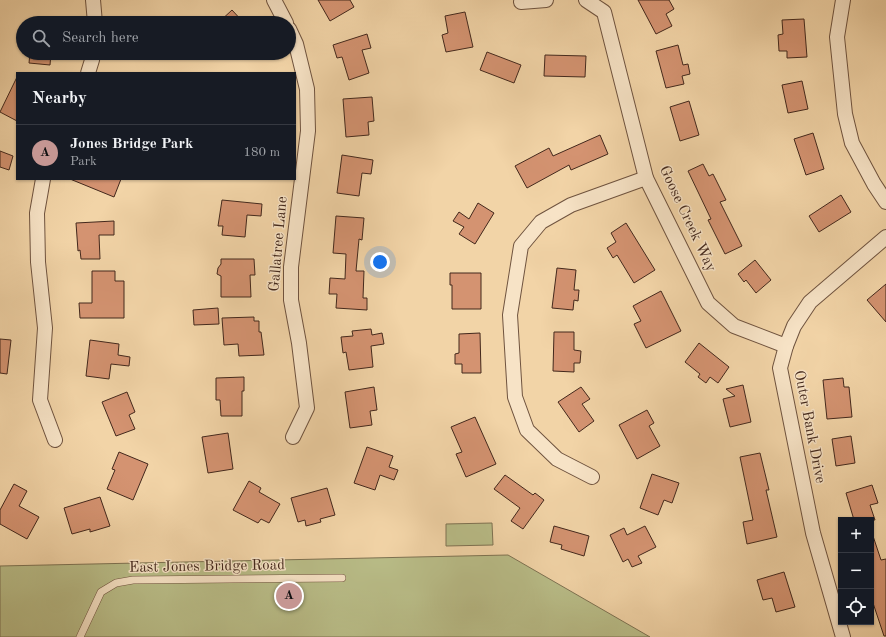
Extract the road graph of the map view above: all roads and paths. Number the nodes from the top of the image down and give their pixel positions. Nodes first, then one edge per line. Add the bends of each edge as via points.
1 (93, 0) edge
2 (274, 0) edge
3 (546, 0) edge
4 (586, 0) edge
5 (843, 0) edge
6 (521, 2) dead end
7 (94, 16) edge
8 (282, 16) edge
9 (296, 44) edge
10 (92, 60) edge
11 (88, 72) edge
12 (646, 178) junction
13 (43, 180) edge
14 (886, 202) edge
15 (886, 237) edge
16 (786, 346) junction
17 (293, 437) dead end
18 (54, 440) dead end
19 (592, 477) dead end
20 (342, 578) dead end
21 (80, 637) edge
22 (843, 637) edge

1 - 7 street
2 - 8 street
3 - 6 street
4 - 12 street, Goose Creek Way via 604,12
5 - 14 street via 837,37 852,143
9 - 17 street, Gallatree Lane via 307,89 308,131 291,267 291,300 307,408
10 - 11 street
12 - 16 street, Goose Creek Way via 708,302 734,326
12 - 19 street via 571,205 541,222 521,246 510,315 515,397 527,430 557,459
13 - 18 street via 37,213 38,262 45,328 40,400
15 - 16 street, Outer Bank Drive via 810,302 794,326
16 - 22 street, Outer Bank Drive via 780,368 813,533
20 - 21 lane, East Jones Bridge Road via 133,580 116,583 102,592

